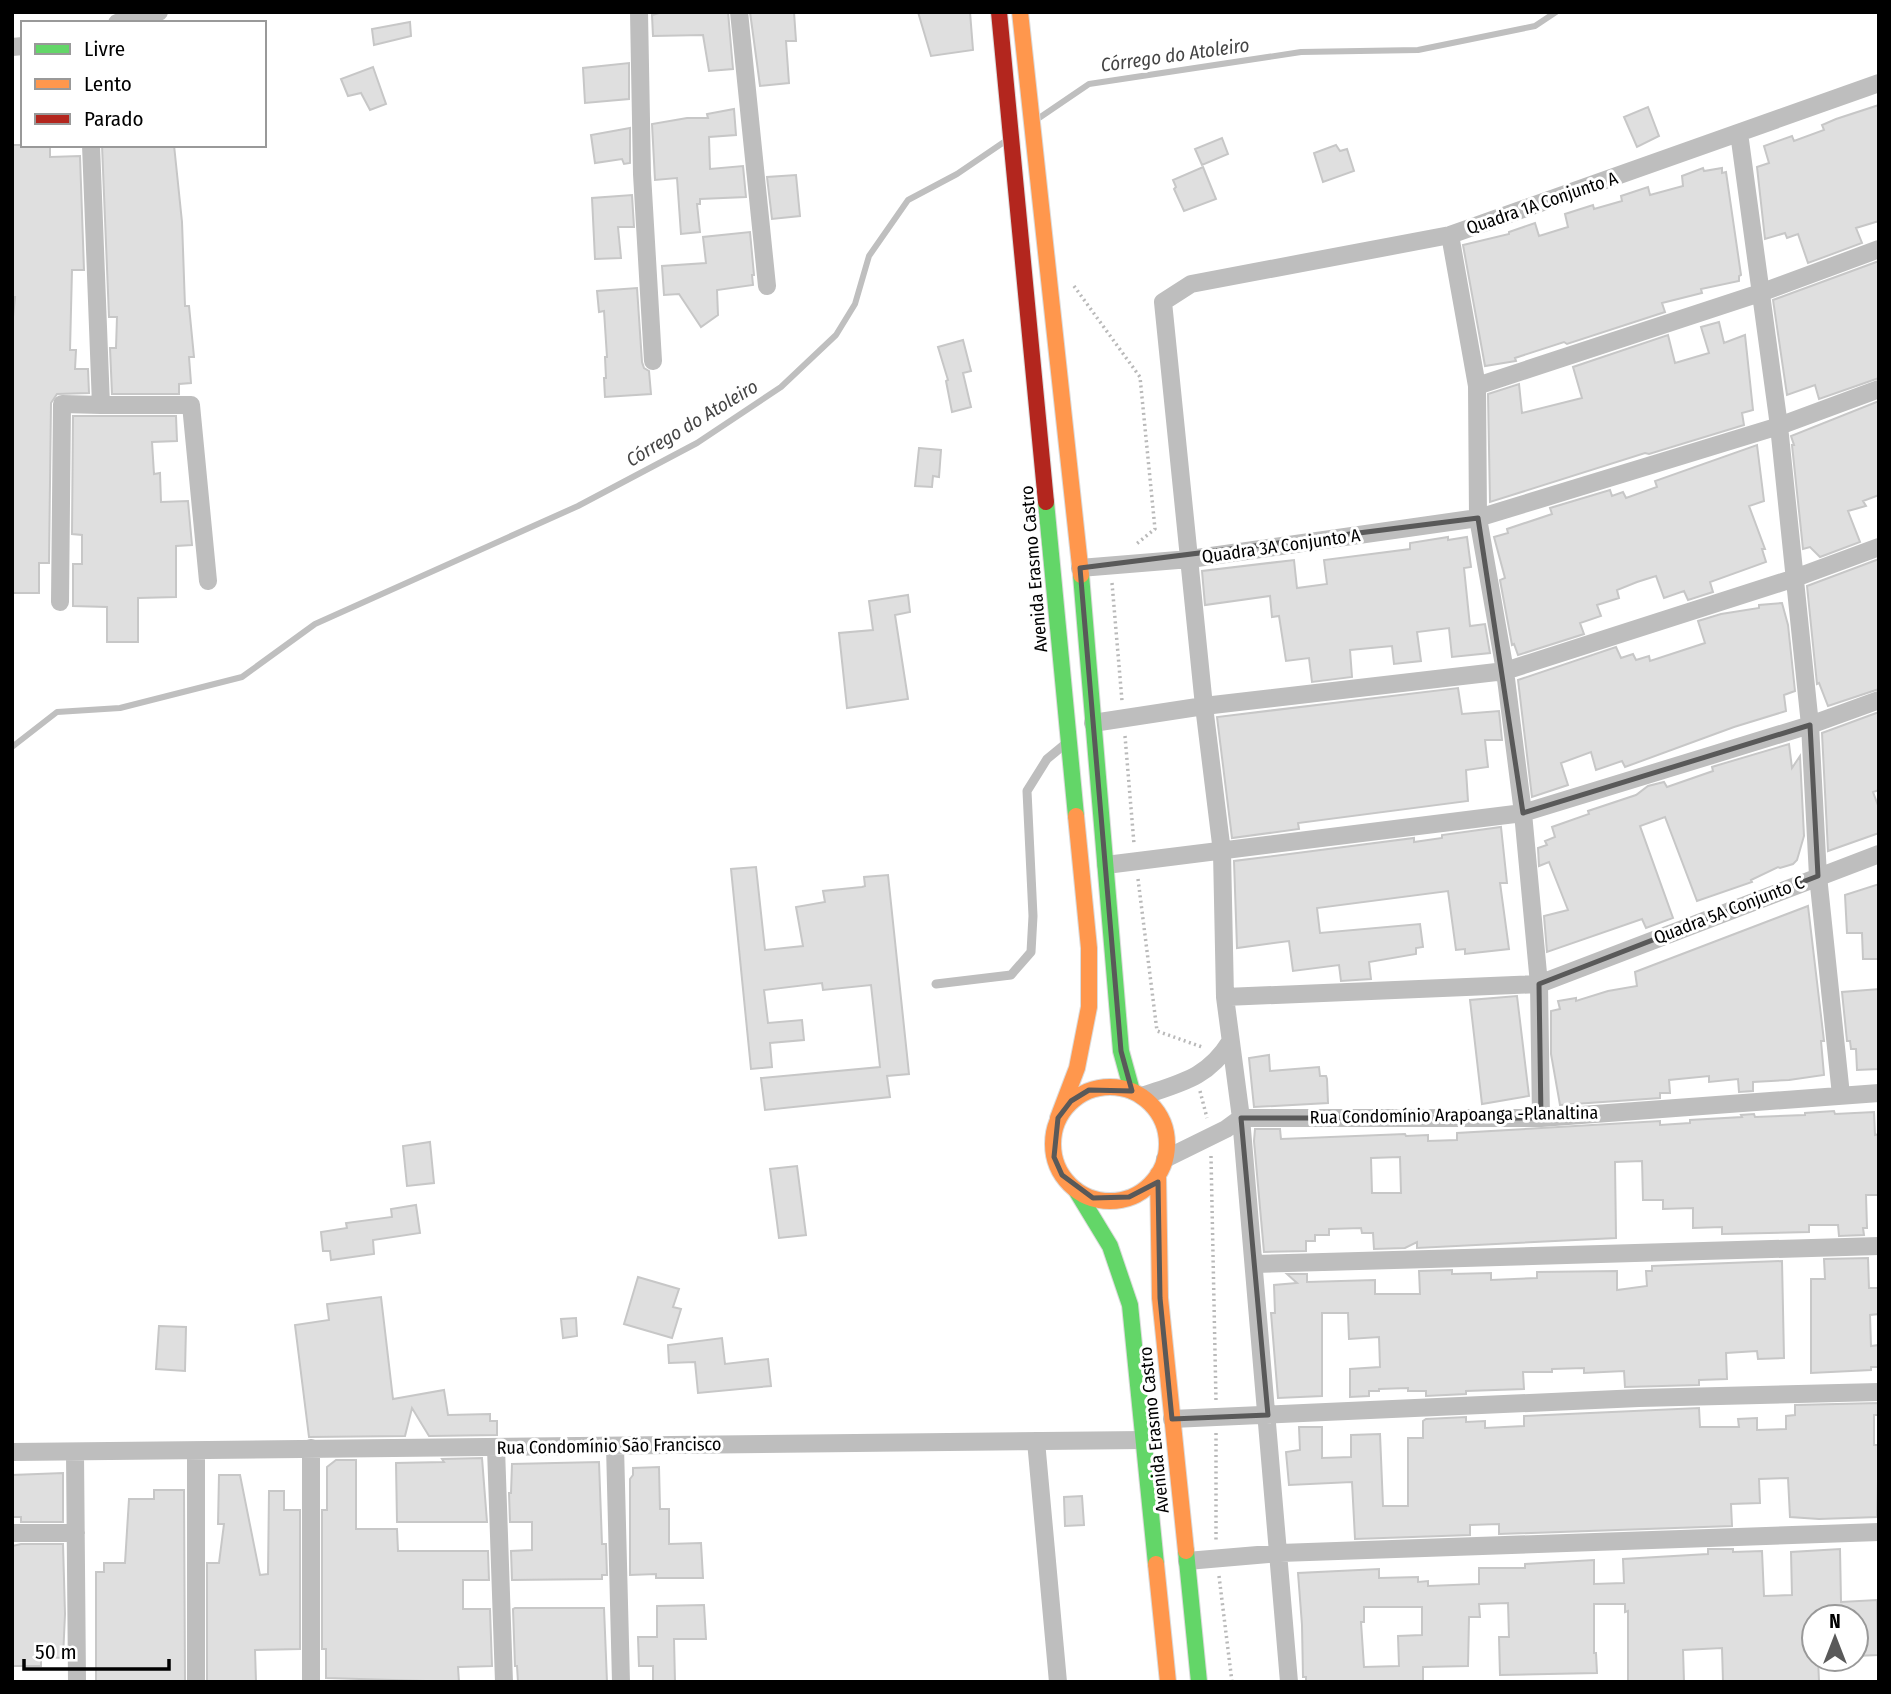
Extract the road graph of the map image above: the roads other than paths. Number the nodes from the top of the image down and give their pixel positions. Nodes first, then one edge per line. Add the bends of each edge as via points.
1 (159, 12) edge
2 (639, 12) edge
3 (739, 12) edge
4 (999, 12) edge
5 (1020, 12) edge
6 (125, 21) edge
7 (1879, 83) edge
8 (1739, 133) junction
9 (91, 147) edge
10 (1450, 235) junction
11 (1879, 249) edge
12 (766, 286) dead end
13 (1760, 293) junction
14 (653, 361) dead end
15 (1476, 386) junction
16 (1879, 389) edge
17 (101, 405) junction
18 (1779, 426) junction
19 (1478, 518) junction
20 (1879, 547) edge
21 (1190, 559) junction
22 (1080, 568) junction
23 (1795, 578) junction
24 (208, 581) dead end
25 (60, 602) dead end
26 (1505, 671) junction
27 (1879, 700) edge
28 (1204, 706) junction
29 (1093, 723) junction
30 (1810, 725) junction
31 (1069, 741) junction
32 (1523, 813) junction
33 (1222, 852) junction
34 (1879, 854) edge
35 (1106, 865) junction
36 (1818, 876) junction
37 (936, 984) dead end
38 (1539, 984) junction
39 (1225, 997) junction
40 (1230, 1042) junction
41 (1879, 1093) edge
42 (1137, 1094) junction
43 (1841, 1095) junction
44 (1058, 1118) junction
45 (1241, 1118) junction
46 (1541, 1118) junction
47 (1162, 1167) junction
48 (1076, 1190) junction
49 (1879, 1245) edge
50 (1254, 1265) junction
51 (1879, 1392) edge
52 (1268, 1415) junction
53 (1172, 1419) junction
54 (1144, 1440) junction
55 (1035, 1441) junction
56 (615, 1447) junction
57 (311, 1448) junction
58 (496, 1448) junction
59 (12, 1452) edge
60 (196, 1452) junction
61 (75, 1453) junction
62 (76, 1532) junction
63 (1879, 1532) edge
64 (12, 1533) edge
65 (1280, 1553) junction
66 (1187, 1561) junction
67 (77, 1682) edge
68 (196, 1682) edge
69 (311, 1682) edge
70 (504, 1682) edge
71 (621, 1682) edge
72 (1058, 1682) edge
73 (1168, 1682) edge
74 (1199, 1682) edge
75 (1289, 1682) edge

1 - 6 street
2 - 14 street
3 - 12 street
4 - 31 main road, Avenida Erasmo Castro
5 - 22 main road
7 - 8 street, Quadra 1A Conjunto A
8 - 10 street, Quadra 1A Conjunto A
8 - 13 street, Quadra 5A Conjunto C
9 - 17 street
10 - 15 street, Quadra 1A Conjunto A
10 - 21 street via 1191,284 1163,302
11 - 13 street
13 - 15 street
13 - 18 street, Quadra 5A Conjunto C
15 - 19 street, Quadra 1A Conjunto A
16 - 18 street, Quadra 3A Conjunto A
17 - 24 street via 191,405
17 - 25 street via 62,404
18 - 19 street, Quadra 3A Conjunto A
18 - 23 street, Quadra 5A Conjunto C
19 - 21 street, Quadra 3A Conjunto A
19 - 26 street, Quadra 1A Conjunto A
20 - 23 street
21 - 22 street
21 - 28 street, Quadra 3A Conjunto A
22 - 29 main road
23 - 26 street
23 - 30 street, Quadra 5A Conjunto C
26 - 28 street
26 - 32 street, Quadra 1A Conjunto A
27 - 30 street
28 - 29 street
28 - 33 street, Quadra 3A Conjunto A
29 - 35 main road
30 - 32 street
30 - 36 street, Quadra 5A Conjunto C
31 - 37 lane via 1047,759 1027,791 1031,952 1011,975
31 - 44 main road, Avenida Erasmo Castro via 1089,948 1088,1007 1077,1068
32 - 33 street
32 - 38 street, Quadra 1A Conjunto A
33 - 35 street
33 - 39 street, Quadra 3A Conjunto A
34 - 36 street
35 - 42 main road via 1121,1051
36 - 38 street, Quadra 5A Conjunto C
36 - 43 street
38 - 39 street, Quadra 5A Conjunto C
38 - 46 street, Quadra 1A Conjunto A
39 - 40 street, Quadra 3A Conjunto A
40 - 42 street via 1220,1059 1197,1077
40 - 45 street, Quadra 3A Conjunto A
41 - 43 street, Rua Condomínio Arapoanga -Planaltina
42 - 44 main road via 1111,1087 1090,1090 1071,1101
42 - 47 main road via 1155,1108 1164,1124 1167,1141
43 - 46 street, Rua Condomínio Arapoanga -Planaltina
44 - 48 main road via 1054,1157
45 - 46 street, Rua Condomínio Arapoanga -Planaltina
45 - 47 street
45 - 50 street, Quadra 3A Conjunto A
47 - 48 main road via 1146,1188 1129,1197 1111,1201
47 - 53 main road, Avenida Erasmo Castro via 1160,1298
48 - 54 main road, Avenida Erasmo Castro via 1110,1246 1130,1305
49 - 50 street
50 - 52 street, Quadra 3A Conjunto A
51 - 52 street
52 - 53 street
52 - 65 street, Quadra 3A Conjunto A
53 - 66 main road, Avenida Erasmo Castro
54 - 55 street, Rua Condomínio São Francisco
54 - 73 main road, Avenida Erasmo Castro
55 - 56 street, Rua Condomínio São Francisco
55 - 72 street
56 - 58 street, Rua Condomínio São Francisco
56 - 71 street
57 - 58 street, Rua Condomínio São Francisco
57 - 60 street, Rua Condomínio São Francisco
57 - 69 street
58 - 70 street
59 - 61 street, Rua Condomínio São Francisco
60 - 61 street, Rua Condomínio São Francisco
60 - 68 street
61 - 62 street
62 - 64 street
62 - 67 street
63 - 65 street
65 - 66 street
65 - 75 street, Quadra 3A Conjunto A
66 - 74 main road, Avenida Erasmo Castro

